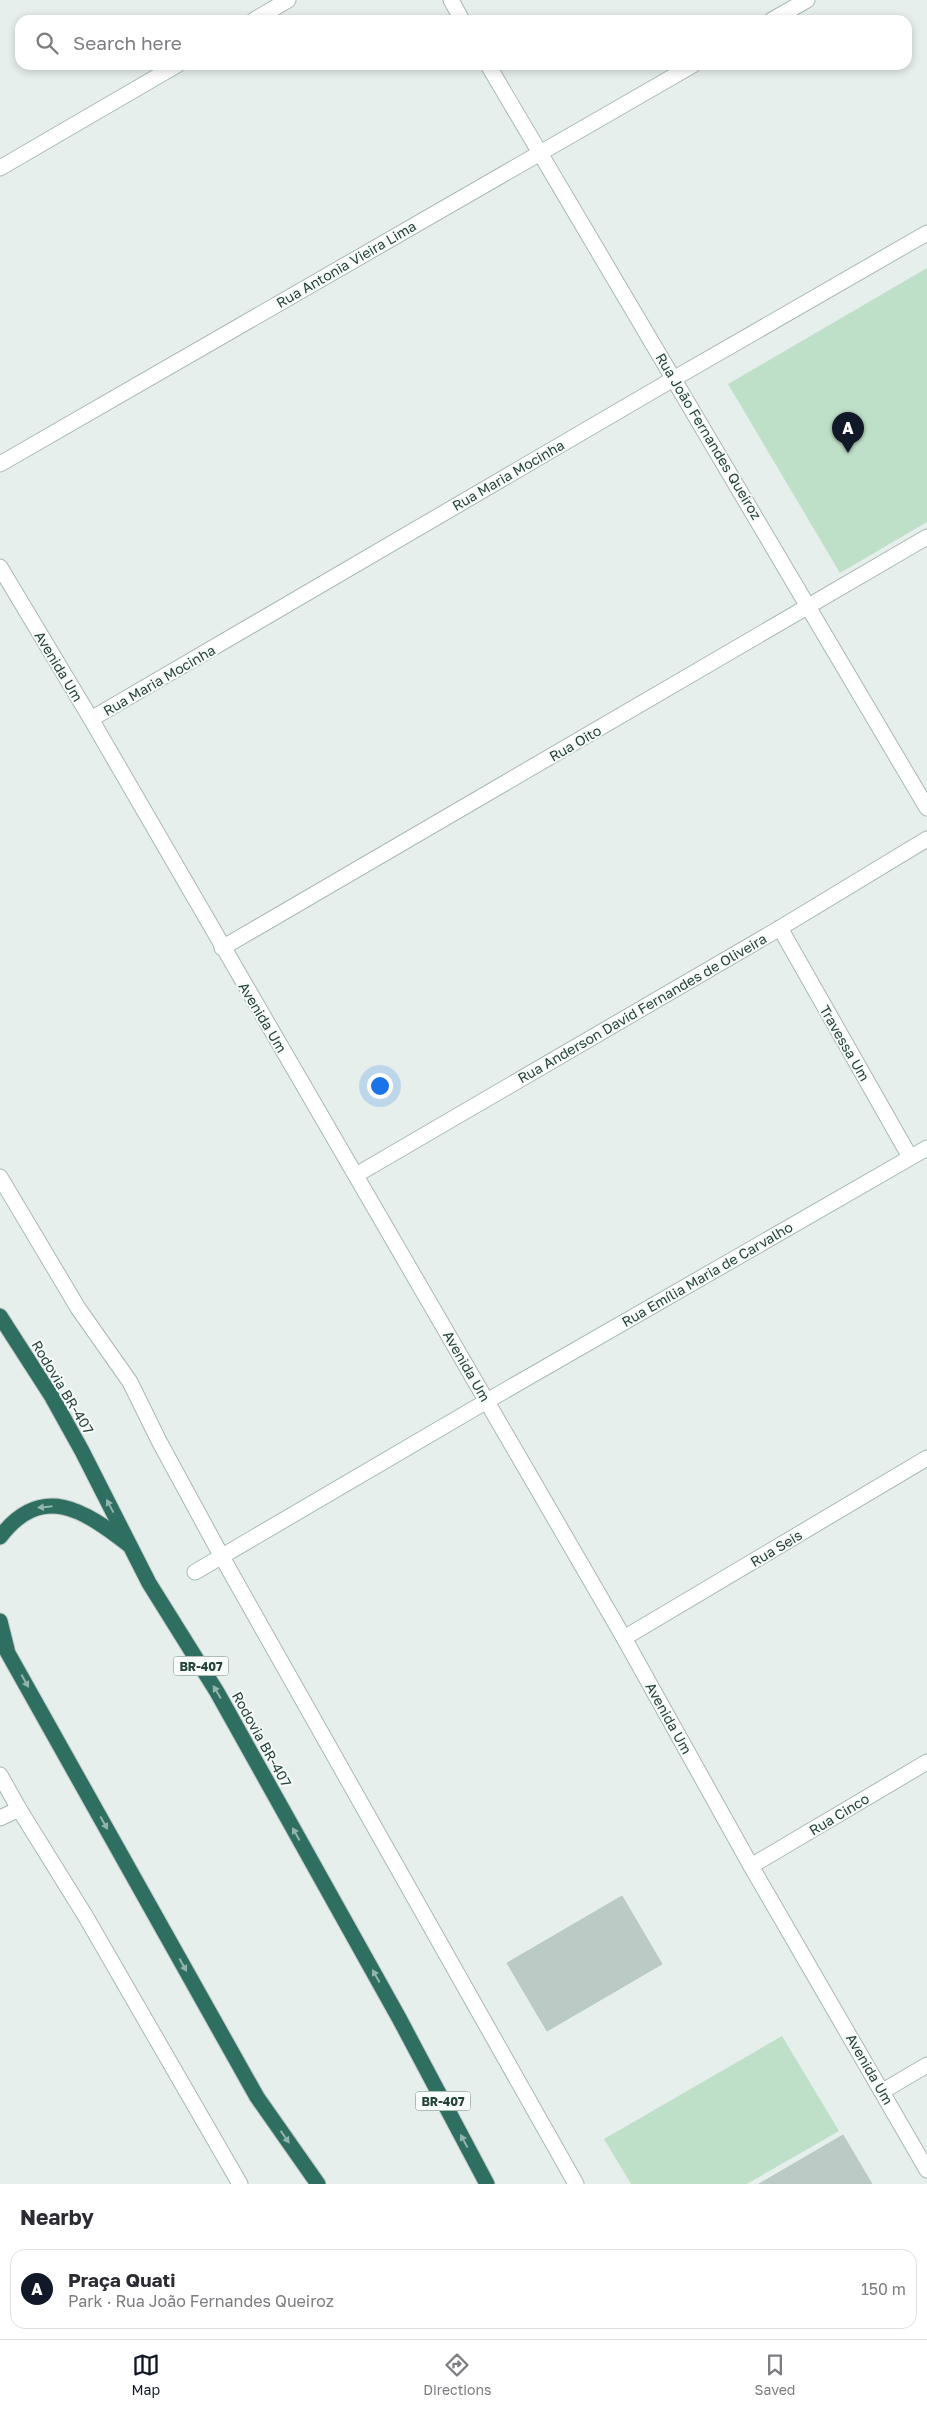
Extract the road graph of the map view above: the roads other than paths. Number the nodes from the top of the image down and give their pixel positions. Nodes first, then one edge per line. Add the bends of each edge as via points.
1 (288, 0) edge
2 (451, 0) edge
3 (807, 0) edge
4 (262, 15) edge
5 (459, 15) edge
6 (781, 15) edge
7 (168, 70) edge
8 (491, 70) edge
9 (684, 70) edge
10 (539, 153) junction
11 (0, 168) edge
12 (927, 233) edge
13 (674, 378) junction
14 (0, 464) edge
15 (927, 537) edge
16 (0, 567) edge
17 (809, 606) junction
18 (91, 719) junction
19 (927, 808) edge
20 (927, 839) edge
21 (780, 928) junction
22 (222, 948) junction
23 (927, 1148) edge
24 (910, 1157) junction
25 (356, 1175) junction
26 (0, 1177) edge
27 (0, 1316) edge
28 (487, 1401) junction
29 (927, 1458) edge
30 (0, 1538) edge
31 (134, 1549) junction
32 (222, 1556) junction
33 (195, 1572) dead end
34 (0, 1621) edge
35 (624, 1638) junction
36 (4, 1645) edge
37 (927, 1762) edge
38 (0, 1776) edge
39 (18, 1809) junction
40 (0, 1818) edge
41 (750, 1866) junction
42 (927, 2065) edge
43 (883, 2091) junction
44 (927, 2170) edge
45 (240, 2184) edge
46 (318, 2184) edge
47 (487, 2184) edge
48 (576, 2184) edge

1 - 4 street
2 - 5 street
3 - 6 street
7 - 11 street
8 - 10 street, Rua João Fernandes Queiroz
9 - 10 street, Rua Antonia Vieira Lima
10 - 13 street, Rua João Fernandes Queiroz
10 - 14 street, Rua Antonia Vieira Lima
12 - 13 street, Rua Maria Mocinha
13 - 17 street, Rua João Fernandes Queiroz
13 - 18 street, Rua Maria Mocinha
15 - 17 street, Rua Oito
16 - 18 street, Avenida Um
17 - 19 street, Rua João Fernandes Queiroz
17 - 22 street, Rua Oito
18 - 22 street, Avenida Um
20 - 21 street, Rua Anderson David Fernandes de Oliveira
21 - 24 street, Travessa Um
21 - 25 street, Rua Anderson David Fernandes de Oliveira
22 - 25 street, Avenida Um
23 - 24 street, Rua Emília Maria de Carvalho
24 - 28 street, Rua Emília Maria de Carvalho
25 - 28 street, Avenida Um
26 - 32 street via 78,1308 130,1382
31 -> 27 highway, Rodovia BR-407 / BR-407 via 52,1397
28 - 32 street, Rua Emília Maria de Carvalho
28 - 35 street, Avenida Um
29 - 35 street, Rua Seis
31 -> 30 highway via 102,1526 58,1506 26,1511
47 -> 31 highway, Rodovia BR-407 / BR-407 via 400,2018 217,1692 149,1583
32 - 33 street, Rua Emília Maria de Carvalho
32 - 48 street
34 - 36 highway
35 - 41 street, Avenida Um
36 -> 46 highway via 257,2097
37 - 41 street, Rua Cinco
38 - 39 street
39 - 40 street
39 - 45 street via 86,1917
41 - 43 street, Avenida Um
42 - 43 street
43 - 44 street, Avenida Um

